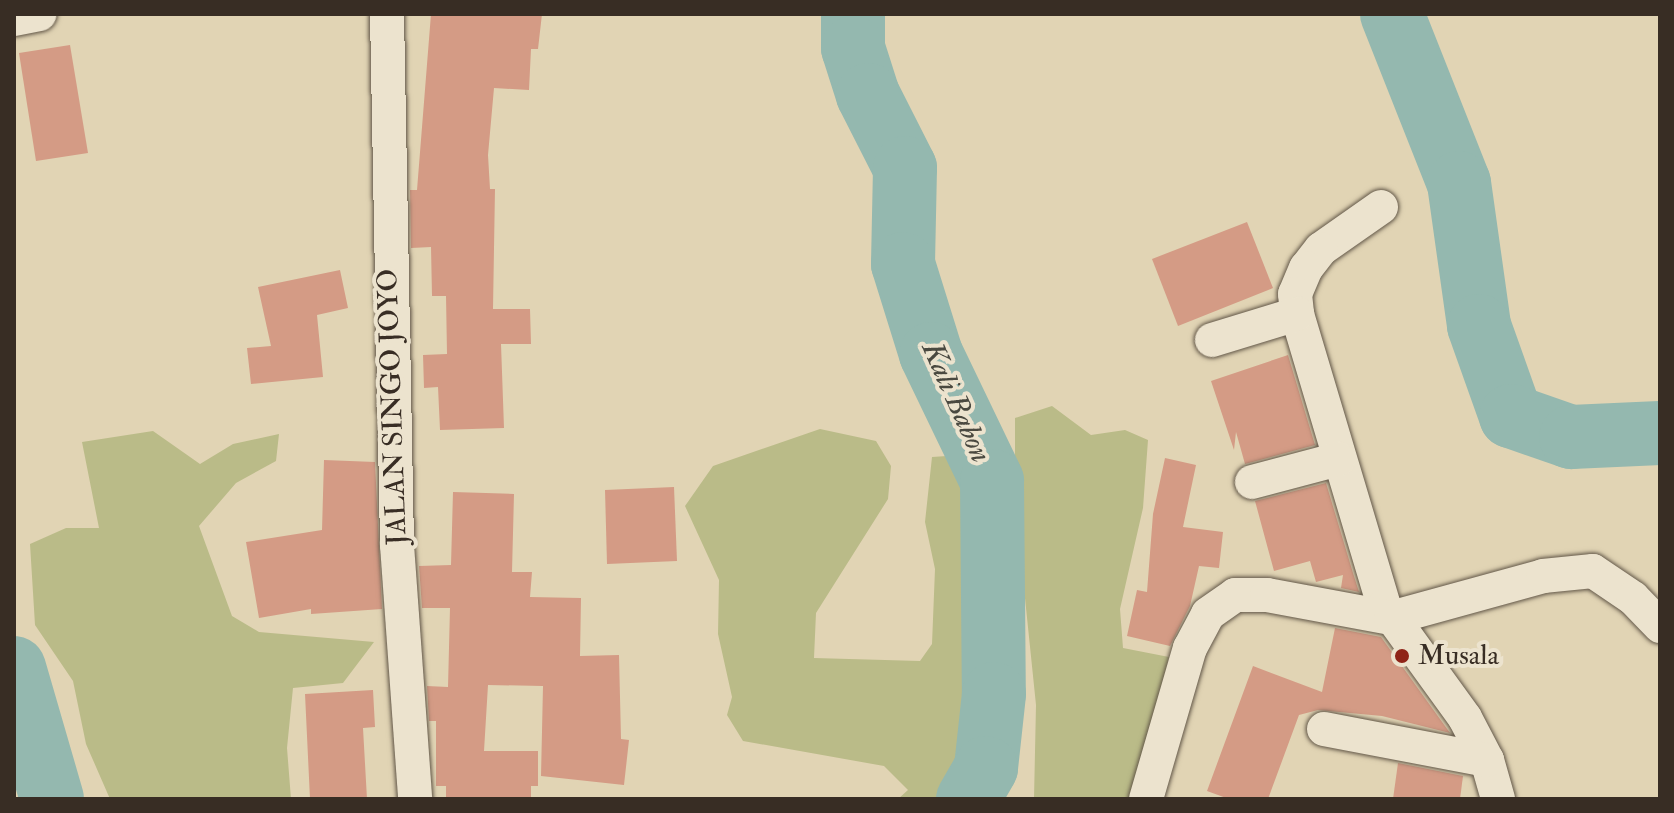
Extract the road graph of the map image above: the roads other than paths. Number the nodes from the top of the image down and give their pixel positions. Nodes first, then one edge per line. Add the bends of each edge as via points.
1 (40, 14) edge
2 (387, 14) edge
3 (14, 19) edge
4 (1381, 207) dead end
5 (1297, 314) junction
6 (1212, 340) dead end
7 (1339, 459) junction
8 (1252, 482) dead end
9 (1391, 618) junction
10 (1660, 626) edge
11 (1324, 729) dead end
12 (1487, 760) junction
13 (415, 799) edge
14 (1146, 799) edge
15 (1498, 799) edge

1 - 3 street
2 - 13 street, JALAN SINGO JOYO via 397,545
4 - 5 street via 1321,249 1306,268 1295,294
5 - 6 street
5 - 7 street
7 - 8 street
7 - 9 street
9 - 10 street via 1543,576 1593,571 1633,598
9 - 12 street via 1465,718
9 - 14 street via 1267,595 1235,595 1222,602 1208,614 1190,648
11 - 12 street
12 - 15 street

